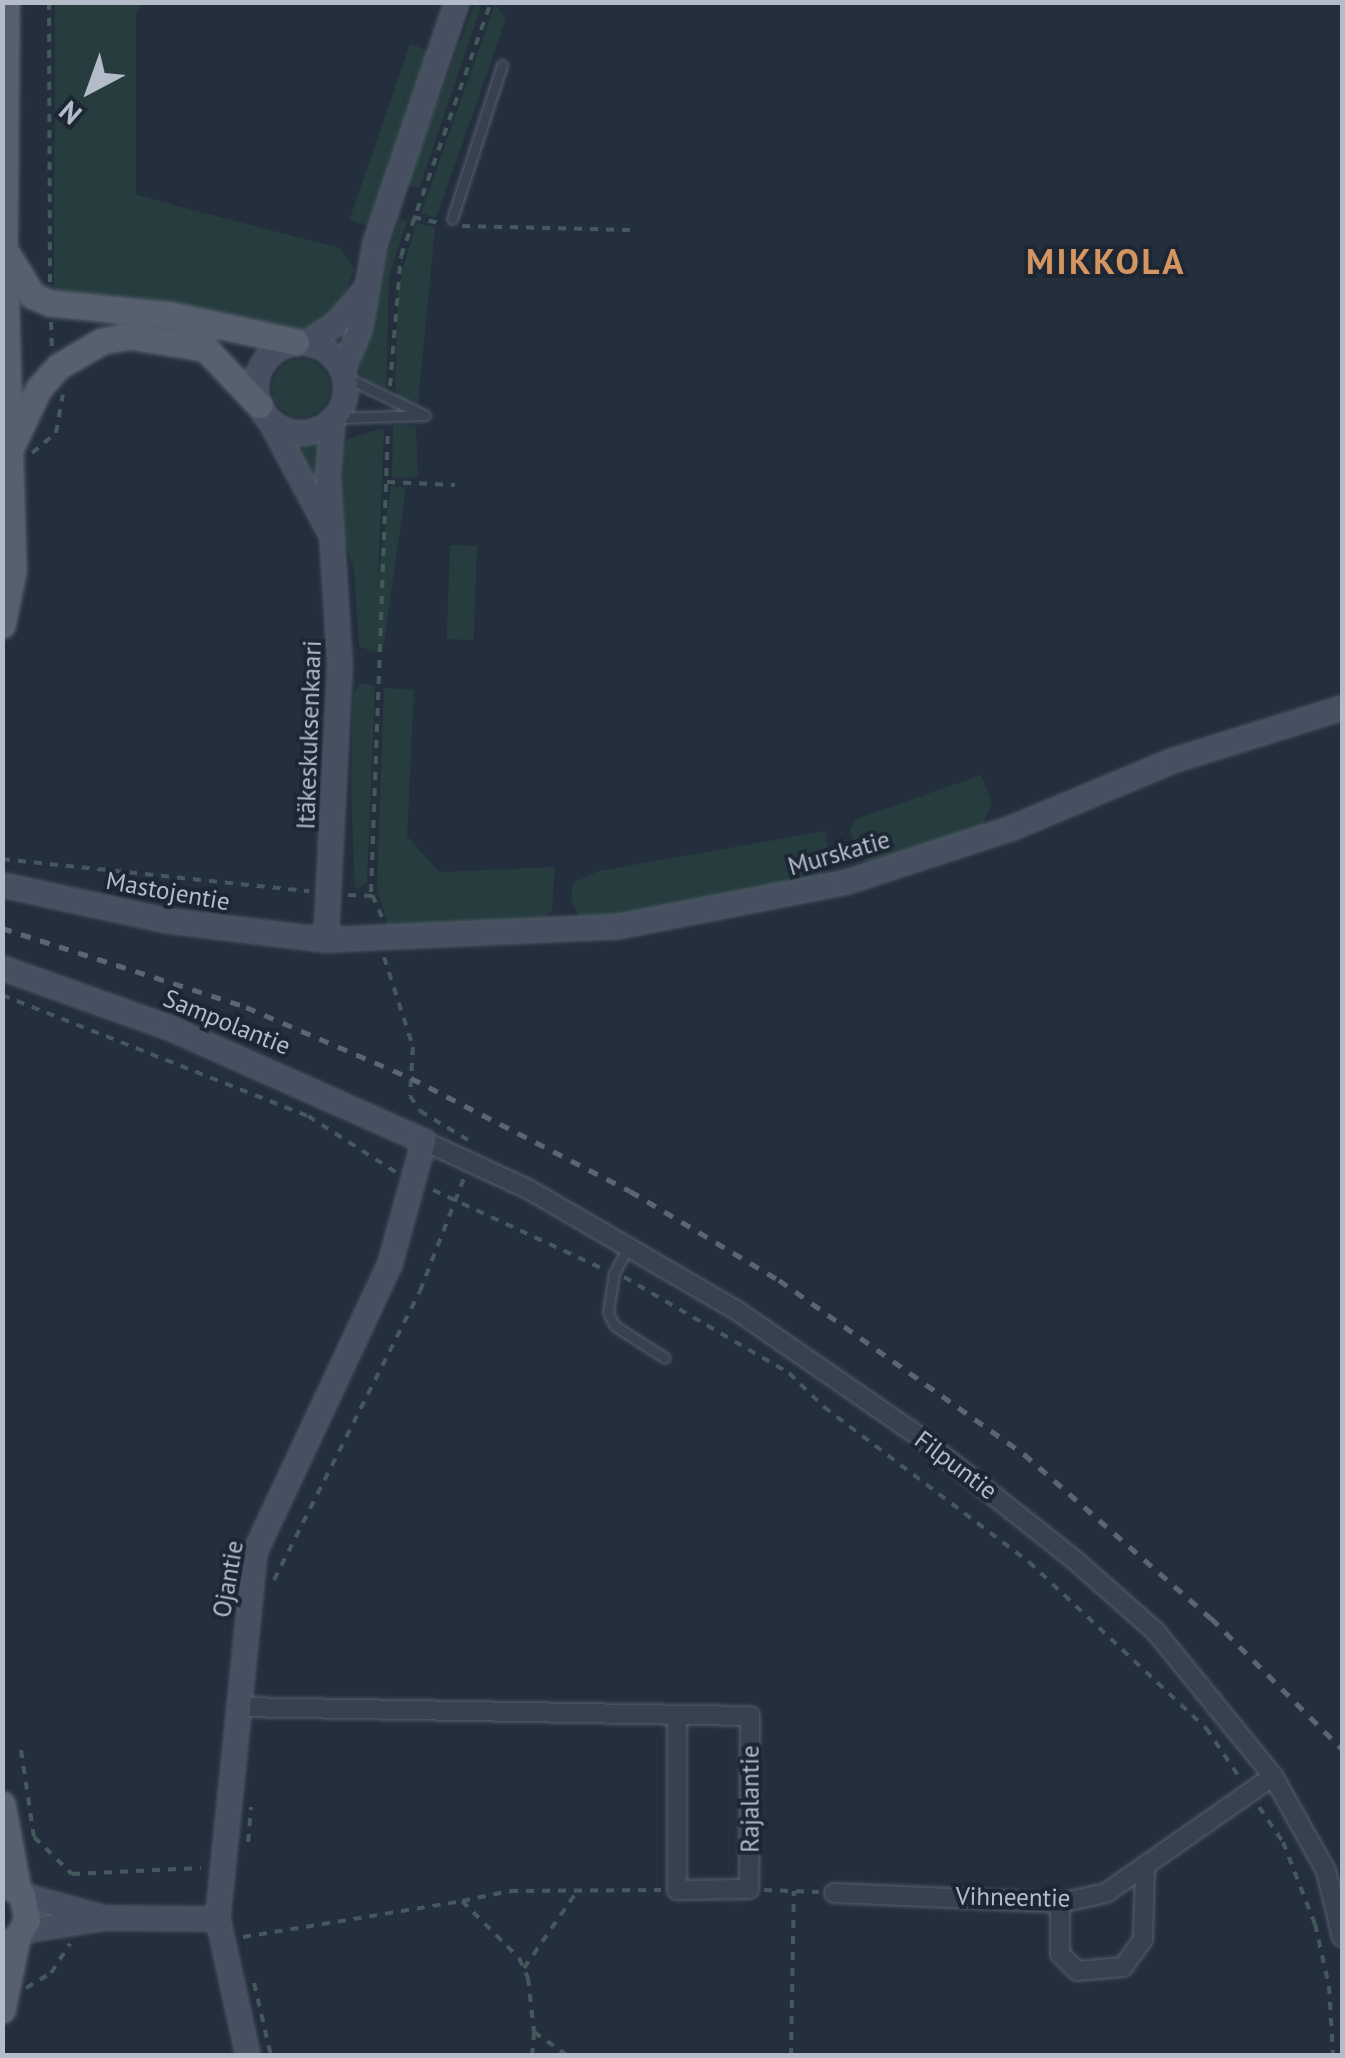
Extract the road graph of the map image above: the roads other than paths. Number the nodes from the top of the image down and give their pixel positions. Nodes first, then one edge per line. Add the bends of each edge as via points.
1 (6, 2) edge
2 (456, 3) edge
3 (502, 66) dead end
4 (452, 219) dead end
5 (4, 244) edge
6 (363, 292) junction
7 (302, 342) junction
8 (344, 374) junction
9 (264, 413) junction
10 (335, 419) junction
11 (10, 457) junction
12 (330, 532) junction
13 (2, 626) edge
14 (1342, 708) edge
15 (2, 885) edge
16 (326, 940) junction
17 (2, 968) edge
18 (424, 1141) junction
19 (630, 1245) junction
20 (665, 1358) dead end
21 (237, 1706) junction
22 (677, 1716) junction
23 (1273, 1776) junction
24 (2, 1804) edge
25 (1145, 1867) junction
26 (14, 1889) edge
27 (834, 1893) road end
28 (1060, 1902) junction
29 (105, 1918) junction
30 (229, 1920) junction
31 (1342, 1937) edge
32 (14, 1938) edge
33 (2, 2010) edge
34 (248, 2056) edge

1 - 5 main road
2 - 6 street
3 - 4 lane
5 - 7 main road via 16,277 50,303 171,315
5 - 11 main road
6 - 7 street via 336,324
6 - 8 street via 360,329
7 - 8 street via 335,357
7 - 9 street via 262,364
8 - 10 street
8 - 10 lane via 425,415
9 - 10 street via 302,434
9 - 11 main road via 223,360 185,340 102,341 58,366 39,388
9 - 12 street, Itäkeskuksenkaari
10 - 12 street, Itäkeskuksenkaari
11 - 13 main road via 14,571
12 - 16 street, Itäkeskuksenkaari via 340,618
14 - 16 street, Murskatie via 1172,761 1012,828 829,887 616,927
15 - 16 street, Mastojentie via 169,921
17 - 18 street, Sampolantie via 172,1029
18 - 19 street, Filpuntie
18 - 21 street, Ojantie via 390,1264 256,1552
19 - 20 lane via 614,1273 608,1313 616,1326
19 - 23 street, Filpuntie via 862,1395 1078,1562 1156,1632
21 - 22 street, Rajalantie
21 - 30 street, Ojantie via 221,1870
22 - 22 street, Rajalantie via 677,1890 749,1889 750,1716
23 - 25 street, Vihneentie
23 - 31 street, Filpuntie via 1326,1872
24 - 26 main road
25 - 28 street, Vihneentie via 1106,1893
25 - 28 street via 1143,1940 1124,1967 1077,1970 1060,1954
26 - 29 street
26 - 32 main road
27 - 28 street, Vihneentie
29 - 30 street
29 - 32 street
30 - 34 street, Ojantie
32 - 33 main road

